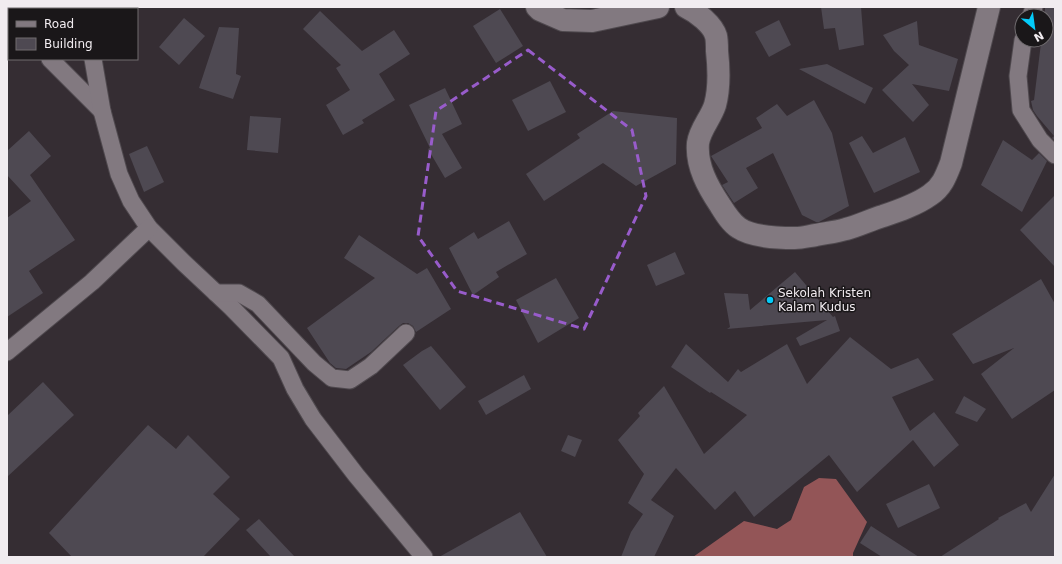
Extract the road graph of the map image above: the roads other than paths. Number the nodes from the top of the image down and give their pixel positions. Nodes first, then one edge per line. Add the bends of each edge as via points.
1 (537, 7) edge
2 (658, 7) edge
3 (686, 7) edge
4 (989, 7) edge
5 (1022, 48) edge
6 (51, 60) edge
7 (93, 60) edge
8 (102, 111) junction
9 (1055, 155) edge
10 (149, 228) junction
11 (216, 293) junction
12 (406, 333) dead end
13 (7, 352) edge
14 (424, 557) edge

1 - 2 street via 563,20 592,21
3 - 4 street via 703,18 716,37 718,88 714,106 700,134 698,147 701,168 708,185 738,228 762,236 796,238 845,229 900,210 930,195 945,179
5 - 9 street via 1018,76 1021,110 1040,140
6 - 8 street
7 - 8 street
8 - 10 street via 119,174 131,201
10 - 11 street
10 - 13 street via 92,282
11 - 12 street via 239,293 258,304 332,378 350,380 371,366
11 - 14 street via 281,358 295,389 313,419

